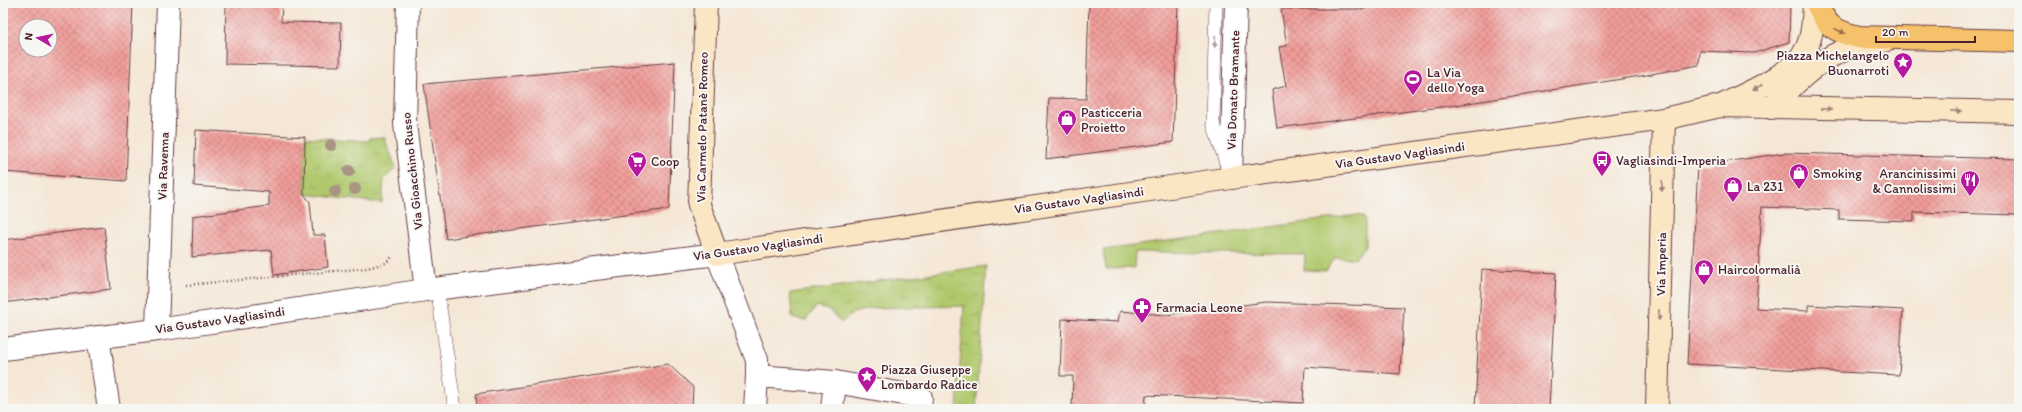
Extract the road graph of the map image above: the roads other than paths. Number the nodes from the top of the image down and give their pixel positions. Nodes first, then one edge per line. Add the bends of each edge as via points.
1 (168, 3) edge
2 (408, 3) edge
3 (706, 3) edge
4 (1216, 3) edge
5 (1236, 3) edge
6 (1815, 3) edge
7 (1902, 37) junction
8 (2019, 41) edge
9 (1720, 106) junction
10 (1771, 108) junction
11 (2019, 112) edge
12 (1664, 118) junction
13 (1231, 178) junction
14 (717, 254) junction
15 (431, 289) junction
16 (157, 330) junction
17 (98, 337) junction
18 (3, 349) edge
19 (758, 376) junction
20 (835, 382) junction
21 (109, 409) edge
22 (455, 409) edge
23 (755, 409) edge
24 (832, 409) edge
25 (920, 409) edge
26 (1657, 409) edge

1 - 16 street, Via Ravenna
2 - 15 street, Via Gioacchino Russo via 405,124
3 - 14 main road, Via Carmelo Patanè Romeo via 699,205
4 -> 13 lane via 1213,123
5 - 13 street, Via Donato Bramante
6 -> 7 main road via 1828,25 1842,33 1859,37
6 -> 9 main road via 1810,36 1805,51 1796,62 1774,78
7 - 8 main road
7 - 10 main road via 1842,51 1791,86
9 - 10 main road
9 - 12 main road, Via Gustavo Vagliasindi
10 -> 11 main road
12 - 13 main road, Via Gustavo Vagliasindi
12 -> 26 main road, Via Imperia
13 - 14 main road, Via Gustavo Vagliasindi
14 - 15 street, Via Gustavo Vagliasindi
14 - 19 street, Via Carmelo Patanè Romeo via 757,360
15 - 16 street, Via Gustavo Vagliasindi
15 - 22 lane
16 - 17 street, Via Gustavo Vagliasindi
17 - 18 street, Via Gustavo Vagliasindi
17 - 21 street
19 - 20 street
19 - 23 street, Via Carmelo Patanè Romeo
20 - 24 street
20 - 25 street via 921,397

